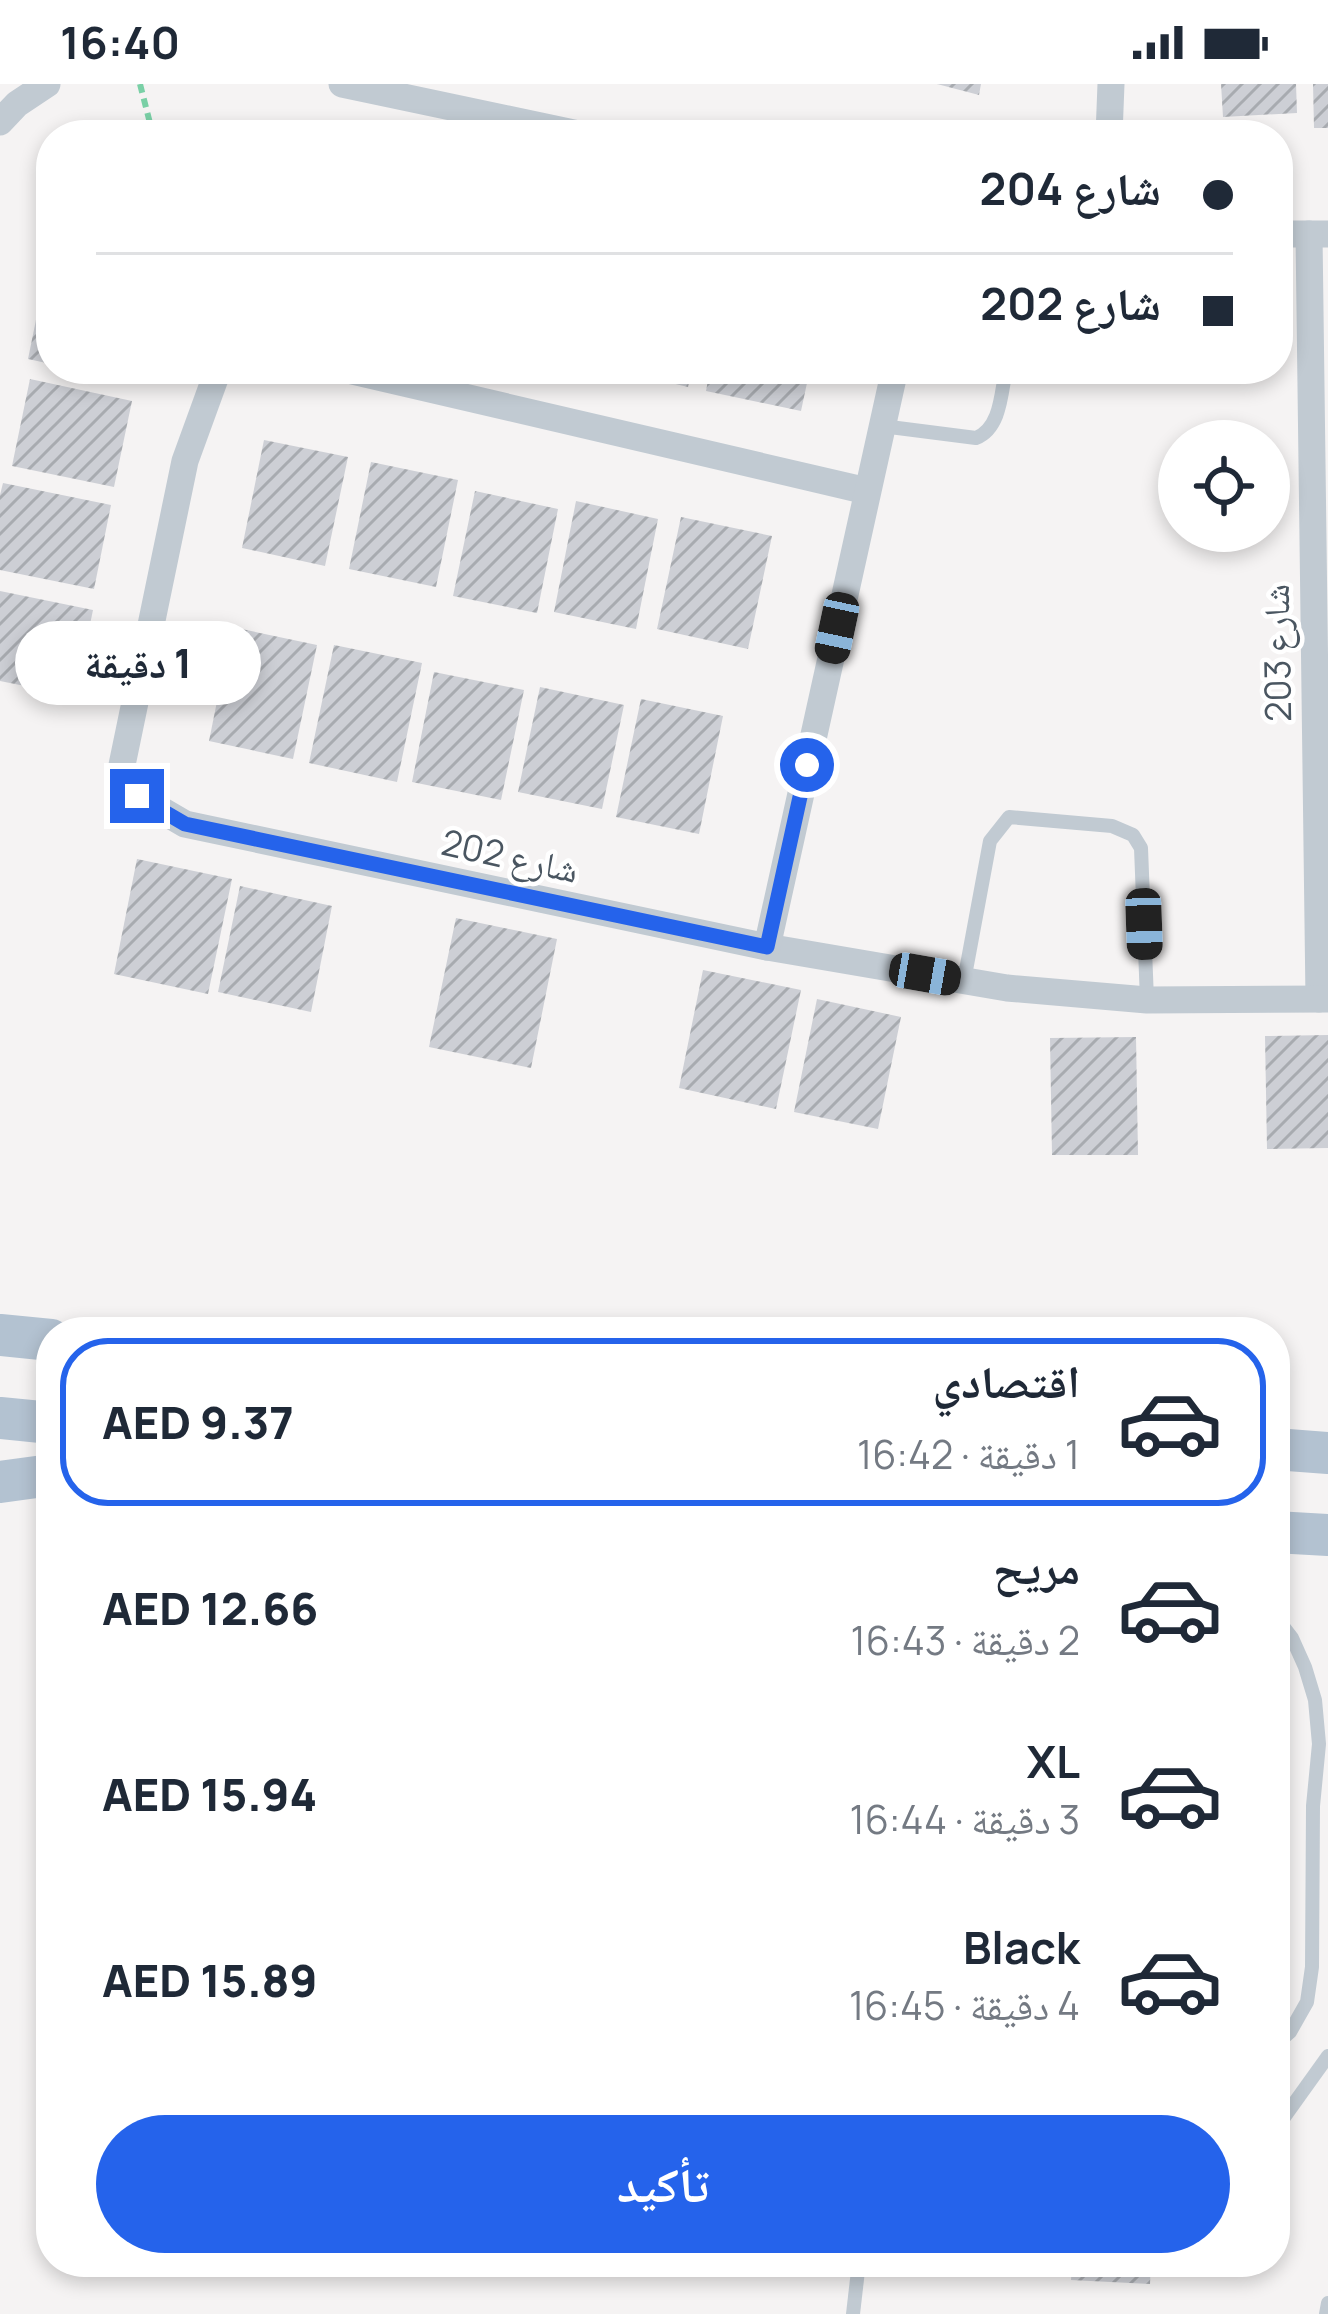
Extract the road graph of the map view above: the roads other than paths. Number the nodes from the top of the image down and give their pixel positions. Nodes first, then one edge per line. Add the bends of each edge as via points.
1 (47, 84) edge
2 (342, 84) edge
3 (1112, 84) edge
4 (512, 120) edge
5 (1110, 120) edge
6 (0, 122) edge
7 (1319, 234) edge
8 (213, 384) edge
9 (408, 384) edge
10 (892, 384) edge
11 (1003, 384) edge
12 (882, 426) junction
13 (867, 491) junction
14 (1320, 535) edge
15 (767, 947) junction
16 (964, 981) junction
17 (1323, 999) edge
18 (1147, 1000) junction
19 (0, 1418) edge
20 (36, 1422) edge
21 (1290, 1450) edge
22 (1328, 1453) edge
23 (36, 1477) edge
24 (0, 1483) edge
25 (1290, 1533) edge
26 (1328, 1535) edge
27 (1290, 1635) edge
28 (1290, 2032) edge
29 (1328, 2056) edge
30 (1290, 2109) edge
31 (857, 2277) edge
32 (1328, 2302) edge
33 (853, 2314) edge
34 (1327, 2314) edge

1 - 6 street
2 - 4 street
3 - 5 street
7 - 14 street, شارع 203
8 - 15 street, شارع 202 via 185,461 122,765 137,796 185,824
9 - 13 street
10 - 12 street
11 - 12 lane via 994,422 976,438
12 - 13 street
13 - 15 street
14 - 17 street, شارع 203
15 - 16 street, شارع 202
16 - 18 street, شارع 202
16 - 18 lane via 998,828 1009,818 1112,826 1141,848
17 - 18 street, شارع 202
19 - 20 main road
21 - 22 main road
23 - 24 main road
25 - 26 main road
27 - 28 lane via 1315,1700 1319,1744 1312,1966 1307,2002
29 - 30 lane
31 - 33 lane
32 - 34 lane

